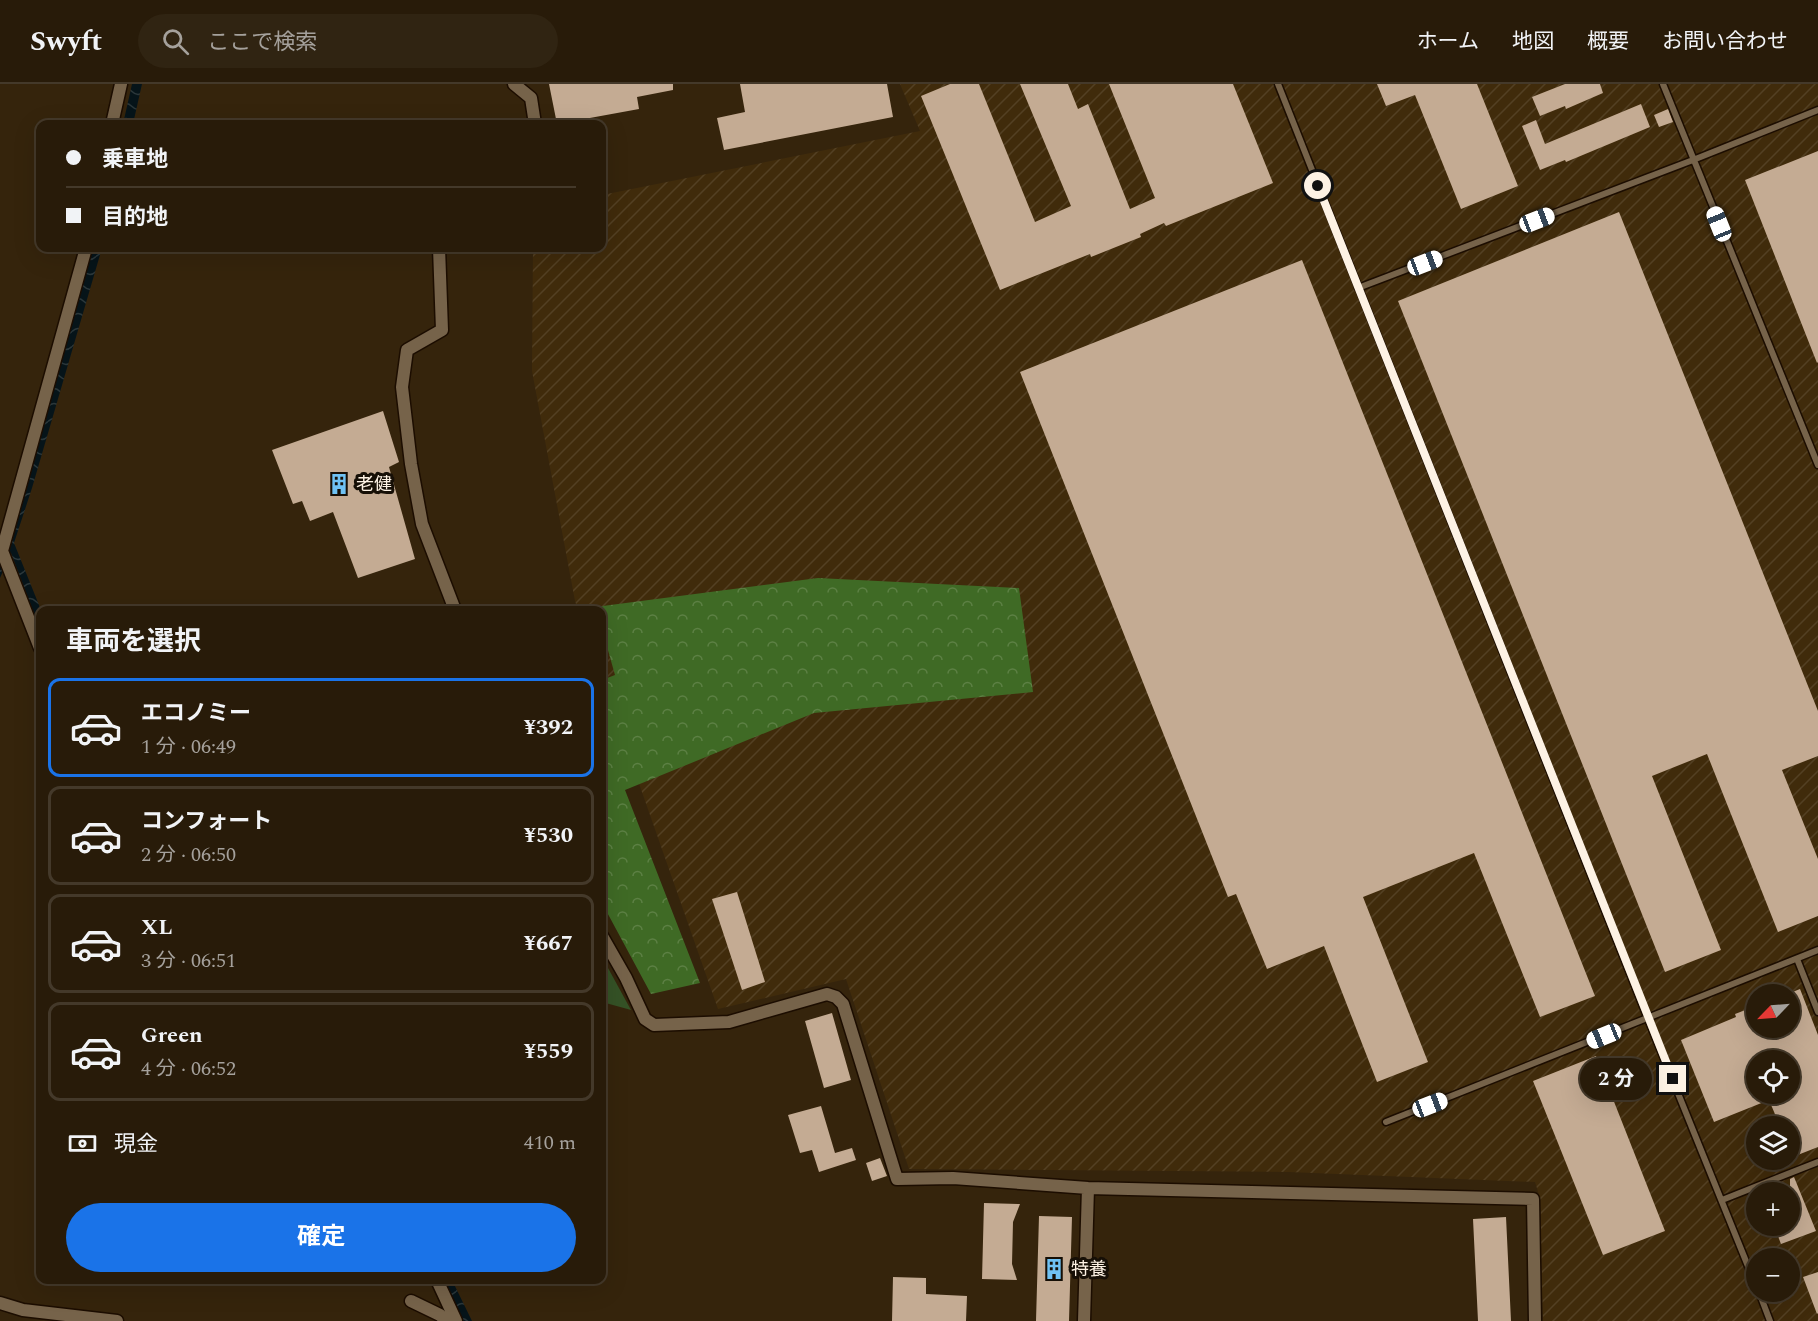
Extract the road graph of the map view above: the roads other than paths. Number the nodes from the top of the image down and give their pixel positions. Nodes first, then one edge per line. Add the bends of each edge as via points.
1 (121, 84) edge
2 (514, 84) edge
3 (1278, 84) edge
4 (1663, 84) edge
5 (1818, 110) edge
6 (113, 120) edge
7 (534, 120) edge
8 (1694, 160) junction
9 (85, 252) edge
10 (439, 252) edge
11 (1358, 288) junction
12 (1818, 465) edge
13 (453, 606) edge
14 (36, 638) edge
15 (606, 943) edge
16 (1818, 950) edge
17 (1797, 959) junction
18 (1818, 1012) edge
19 (1648, 1019) junction
20 (1386, 1122) dead end
21 (1818, 1162) edge
22 (1088, 1188) junction
23 (1722, 1200) junction
24 (1746, 1261) edge
25 (439, 1284) edge
26 (411, 1301) dead end
27 (1763, 1302) edge
28 (0, 1303) edge
29 (117, 1321) edge
30 (446, 1321) edge
31 (456, 1321) edge
32 (1084, 1321) edge
33 (1535, 1321) edge
34 (1770, 1321) edge

1 - 6 street
2 - 7 street via 531,98
3 - 11 lane
4 - 8 lane
5 - 8 lane
8 - 11 lane
8 - 12 lane
9 - 14 street via 2,551
10 - 13 street via 442,330 407,350 402,387 422,524
11 - 19 lane
15 - 22 street via 645,1019 654,1025 729,1023 827,994 836,997 843,1004 897,1179 953,1178
16 - 17 lane
17 - 18 lane
17 - 19 lane
19 - 20 lane
19 - 23 lane
21 - 23 lane
22 - 32 street
22 - 33 street via 1533,1199
23 - 24 lane
25 - 31 street
26 - 30 street
27 - 34 lane
28 - 29 street via 23,1310

